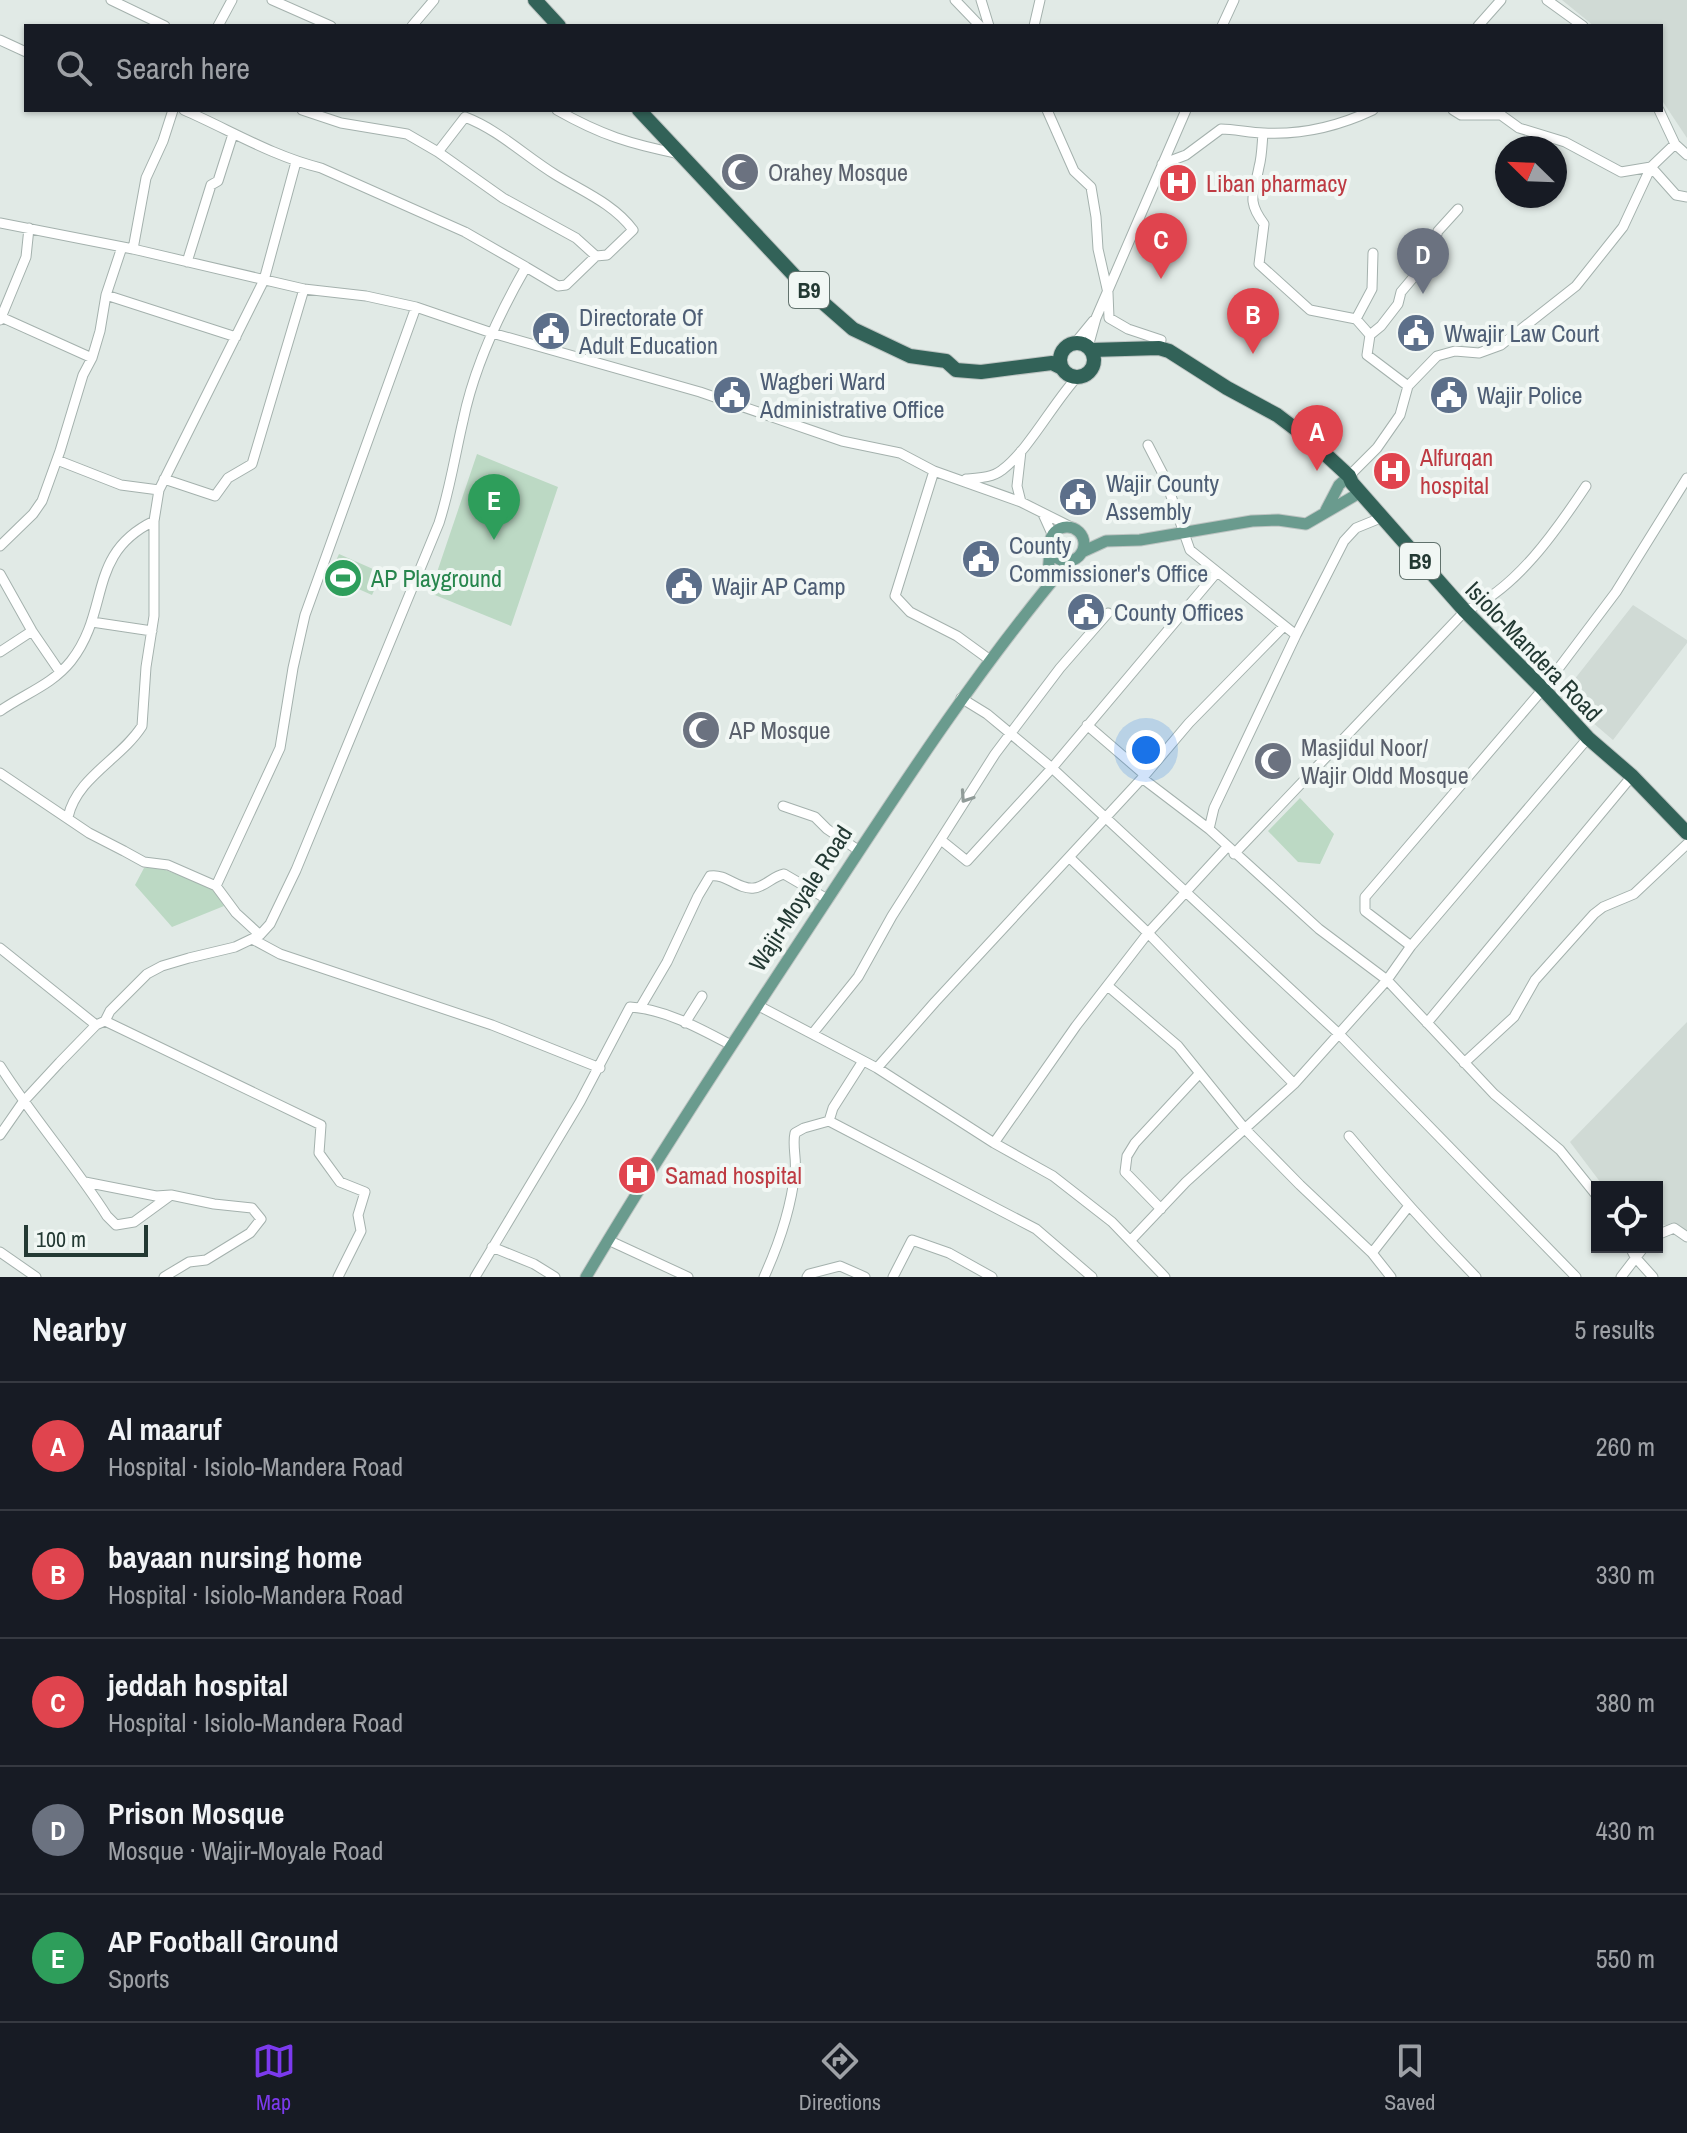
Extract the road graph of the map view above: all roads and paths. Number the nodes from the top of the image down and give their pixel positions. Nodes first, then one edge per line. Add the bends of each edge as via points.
1 (111, 0) edge
2 (232, 0) edge
3 (272, 0) edge
4 (434, 0) edge
5 (535, 0) edge
6 (955, 0) edge
7 (981, 0) edge
8 (1040, 0) edge
9 (1234, 0) edge
10 (1501, 0) edge
11 (1547, 0) edge
12 (161, 24) edge
13 (219, 24) edge
14 (326, 24) edge
15 (414, 24) edge
16 (557, 24) edge
17 (978, 24) edge
18 (988, 24) edge
19 (1034, 24) edge
20 (1223, 24) edge
21 (1480, 24) edge
22 (1580, 24) edge
23 (0, 40) edge
24 (24, 51) edge
25 (172, 112) edge
26 (188, 112) edge
27 (561, 112) edge
28 (641, 112) edge
29 (1048, 112) edge
30 (1185, 112) edge
31 (1369, 112) edge
32 (1456, 112) edge
33 (1660, 112) edge
34 (317, 113) edge
35 (1263, 133) junction
36 (233, 134) junction
37 (1675, 144) junction
38 (438, 152) junction
39 (683, 154) junction
40 (1687, 155) edge
41 (296, 162) junction
42 (1162, 164) junction
43 (1651, 167) junction
44 (1687, 197) edge
45 (1458, 209) dead end
46 (0, 223) edge
47 (29, 228) junction
48 (122, 247) junction
49 (133, 249) junction
50 (1373, 253) dead end
51 (596, 256) junction
52 (187, 262) junction
53 (526, 267) junction
54 (264, 280) junction
55 (304, 289) junction
56 (1108, 293) junction
57 (106, 295) junction
58 (416, 307) junction
59 (1, 319) edge
60 (1356, 319) junction
61 (492, 333) junction
62 (1370, 335) junction
63 (236, 337) junction
64 (1079, 347) junction
65 (1159, 348) junction
66 (1119, 350) junction
67 (92, 358) junction
68 (1030, 365) junction
69 (1074, 371) junction
70 (1408, 386) junction
71 (1148, 445) dead end
72 (1021, 451) junction
73 (57, 460) junction
74 (934, 471) junction
75 (1349, 476) junction
76 (1687, 478) edge
77 (164, 479) junction
78 (963, 480) junction
79 (1586, 486) dead end
80 (159, 490) junction
81 (1361, 492) junction
82 (1021, 502) junction
83 (1326, 511) junction
84 (1043, 514) junction
85 (1383, 517) junction
86 (154, 521) junction
87 (1075, 530) junction
88 (1052, 534) junction
89 (1182, 534) junction
90 (1106, 541) junction
91 (0, 546) edge
92 (1050, 549) junction
93 (1082, 552) junction
94 (1069, 561) junction
95 (1217, 572) junction
96 (0, 574) edge
97 (1047, 588) junction
98 (1465, 611) junction
99 (1108, 613) dead end
100 (92, 622) junction
101 (1284, 626) junction
102 (32, 631) junction
103 (152, 631) junction
104 (1296, 635) junction
105 (0, 652) edge
106 (990, 660) junction
107 (60, 672) junction
108 (1543, 689) junction
109 (961, 698) junction
110 (0, 711) edge
111 (1087, 725) junction
112 (1011, 733) junction
113 (1588, 738) junction
114 (1052, 768) junction
115 (0, 773) edge
116 (1144, 776) junction
117 (1632, 776) junction
118 (783, 806) dead end
119 (68, 817) junction
120 (1104, 818) junction
121 (1209, 829) junction
122 (1687, 833) edge
123 (941, 840) junction
124 (1687, 844) edge
125 (858, 850) junction
126 (1231, 851) junction
127 (1069, 857) junction
128 (216, 886) junction
129 (1185, 894) junction
130 (827, 899) junction
131 (1148, 933) junction
132 (257, 937) junction
133 (1411, 946) junction
134 (0, 948) edge
135 (1387, 980) junction
136 (1109, 987) junction
137 (702, 996) dead end
138 (757, 1005) junction
139 (640, 1008) junction
140 (100, 1023) junction
141 (685, 1023) junction
142 (1427, 1023) junction
143 (813, 1033) junction
144 (1339, 1034) junction
145 (731, 1045) junction
146 (863, 1061) junction
147 (1464, 1063) junction
148 (0, 1066) edge
149 (600, 1068) junction
150 (877, 1068) junction
151 (1199, 1074) junction
152 (1294, 1084) junction
153 (23, 1102) junction
154 (829, 1121) junction
155 (1245, 1129) junction
156 (0, 1135) edge
157 (1349, 1136) dead end
158 (994, 1143) junction
159 (85, 1182) junction
160 (1591, 1189) edge
161 (171, 1195) junction
162 (1408, 1207) junction
163 (1161, 1209) junction
164 (1663, 1233) edge
165 (1687, 1237) edge
166 (608, 1240) junction
167 (1131, 1240) junction
168 (492, 1247) junction
169 (0, 1252) edge
170 (1372, 1253) junction
171 (1633, 1253) edge
172 (1639, 1253) edge
173 (1635, 1257) junction
174 (36, 1277) edge
175 (164, 1277) edge
176 (338, 1277) edge
177 (475, 1277) edge
178 (555, 1277) edge
179 (586, 1277) edge
180 (688, 1277) edge
181 (764, 1277) edge
182 (807, 1277) edge
183 (865, 1277) edge
184 (893, 1277) edge
185 (992, 1277) edge
186 (1092, 1277) edge
187 (1165, 1277) edge
188 (1391, 1277) edge
189 (1476, 1277) edge
190 (1576, 1277) edge
191 (1621, 1277) edge
192 (1653, 1277) edge

1 - 12 street
2 - 13 street
3 - 14 street
4 - 15 street
5 - 16 highway
6 - 17 street
7 - 18 street
8 - 19 street
9 - 20 street
10 - 21 street
11 - 22 street
23 - 24 street
25 - 49 street via 146,178
26 - 36 street
27 - 39 street via 627,143
28 - 39 highway, Isiolo-Mandera Road / B9
29 - 56 street via 1074,171 1091,187
30 - 42 street
31 - 35 street via 1299,133
32 - 43 street via 1501,115 1519,128 1565,142 1621,172
33 - 37 street
34 - 38 street via 341,123 407,134
35 - 42 street via 1221,129 1186,155
35 - 60 street via 1251,196 1264,224 1259,264 1310,310
36 - 41 street
36 - 52 street
37 - 40 street
37 - 43 street
38 - 51 street via 510,202 576,238
38 - 51 street via 465,117 597,197 633,230 607,255
39 - 68 highway, Isiolo-Mandera Road / B9 via 805,287 853,329 910,356 946,361 956,370
41 - 53 street via 321,168 465,232
41 - 54 street
42 - 56 street
43 - 44 street via 1676,195
43 - 70 street via 1623,227 1576,286 1501,345 1479,353 1437,356
45 - 62 street via 1438,231 1428,260 1401,292 1398,304
46 - 47 street
47 - 48 street
47 - 59 street via 26,257
48 - 49 street
48 - 57 street
49 - 52 street
50 - 60 street via 1372,289
51 - 53 street via 566,285 558,286
52 - 54 street
53 - 61 street
54 - 55 street
54 - 63 street
55 - 58 street
55 - 77 street via 252,464 228,478 215,496
56 - 64 street
56 - 65 street via 1109,318 1161,340
57 - 63 street
57 - 67 street
58 - 61 street
58 - 128 street via 305,615 280,748
59 - 67 street
60 - 62 street
61 - 74 street via 700,392 842,441 900,453
61 - 132 street via 463,419 439,523 296,870 270,924
62 - 70 street via 1367,355
63 - 77 street
64 - 66 highway, Isiolo-Mandera Road / B9
64 - 68 highway, Isiolo-Mandera Road / B9
64 - 69 highway via 1060,359
64 - 69 highway via 1093,359
65 - 66 highway, Isiolo-Mandera Road / B9
65 - 75 highway, Isiolo-Mandera Road / B9 via 1277,415
66 - 69 highway
67 - 73 street
68 - 69 highway, Isiolo-Mandera Road / B9 via 1052,363
69 - 72 street
70 - 75 street via 1400,415
71 - 89 street
72 - 78 street via 1002,471
72 - 82 street
73 - 80 street via 121,485
73 - 91 street via 42,501
74 - 78 street
74 - 106 street via 895,596 910,612
75 - 81 highway, Isiolo-Mandera Road / B9
75 - 83 main road
76 - 108 street via 1616,592
77 - 80 street
78 - 82 street
79 - 98 street via 1540,550 1480,604
80 - 86 street
81 - 83 main road
81 - 85 highway, Isiolo-Mandera Road / B9
82 - 84 street
83 - 89 main road via 1306,524 1252,521
84 - 87 street
84 - 88 street
85 - 98 highway, Isiolo-Mandera Road / B9
85 - 104 street via 1356,528 1344,541
86 - 100 street via 124,541 107,563
86 - 103 street
87 - 88 main road via 1057,529
87 - 90 main road
87 - 93 main road via 1084,545
88 - 92 main road
89 - 90 main road
89 - 95 street via 1190,550
90 - 93 main road
92 - 94 main road via 1056,558
92 - 97 main road
93 - 94 main road
94 - 97 main road, Wajir-Moyale Road
95 - 101 street
95 - 111 street
96 - 102 street
97 - 106 main road, Wajir-Moyale Road
98 - 108 highway, Isiolo-Mandera Road / B9
98 - 126 street
99 - 112 street
100 - 103 street
100 - 107 street
101 - 104 street
101 - 116 street
102 - 105 street
102 - 107 street
103 - 119 street via 142,726 85,785
104 - 121 street via 1214,808
106 - 109 main road, Wajir-Moyale Road
107 - 110 street
108 - 113 highway, Isiolo-Mandera Road / B9
108 - 133 street via 1365,897 1365,911
109 - 112 street
109 - 125 main road, Wajir-Moyale Road
111 - 114 street
111 - 116 street
112 - 114 street
112 -> 123 street
113 - 117 highway, Isiolo-Mandera Road / B9
113 - 133 street
114 - 120 street
114 - 123 street via 967,861
115 - 119 street
116 - 120 street
116 - 121 street
117 - 122 highway, Isiolo-Mandera Road / B9
117 - 142 street
118 - 125 street via 815,817
119 - 128 street via 144,862 168,865
120 - 127 street
120 - 129 street
121 - 126 street
123 - 143 street via 858,977
124 - 147 street via 1634,894 1594,914 1535,980 1510,1022
125 - 130 main road, Wajir-Moyale Road
126 - 129 street
126 - 135 street via 1319,929
127 - 131 street
127 - 150 street
128 - 132 street
129 - 131 street
129 - 144 street
130 - 138 main road, Wajir-Moyale Road
130 - 139 street via 784,874 757,888 710,876
131 - 136 street
131 - 152 street
132 - 140 street via 154,970
132 - 149 street via 280,954 492,1025
133 - 135 street
134 - 140 street
135 - 142 street
135 - 144 street
136 - 151 street via 1178,1046
136 - 158 street
137 - 141 street
138 - 143 street
138 - 145 main road, Wajir-Moyale Road
139 - 141 street
139 - 149 street via 630,1007
140 - 153 street
140 - 176 street via 321,1125 319,1153 340,1182 365,1192 358,1215 361,1231
141 - 145 street
142 - 147 street
143 - 146 street
144 - 152 street
144 - 190 street
145 - 166 main road, Wajir-Moyale Road
146 - 150 street
146 - 154 street
147 - 160 street via 1560,1150
148 - 153 street
149 - 168 street
150 - 158 street
151 - 155 street
151 - 163 street via 1127,1156 1125,1172
152 - 155 street
153 - 156 street
153 - 159 street
154 - 181 street via 794,1136 790,1199
154 - 186 street via 1036,1229
155 - 163 street
155 - 170 street
157 - 162 street
158 - 167 street via 1053,1176
159 - 161 street
159 - 161 street via 116,1225 134,1222
161 - 175 street via 252,1208 261,1219 250,1233 206,1260 189,1262
162 - 170 street
162 - 189 street
163 - 167 street
164 - 165 street via 1674,1228
166 - 179 main road, Wajir-Moyale Road
166 - 180 street
167 - 187 street
168 - 177 street
168 - 178 street
169 - 174 street
170 - 188 street
171 - 173 street
172 - 173 street
173 - 191 street
173 - 192 street
182 - 183 street via 840,1266
184 - 185 street via 912,1240

